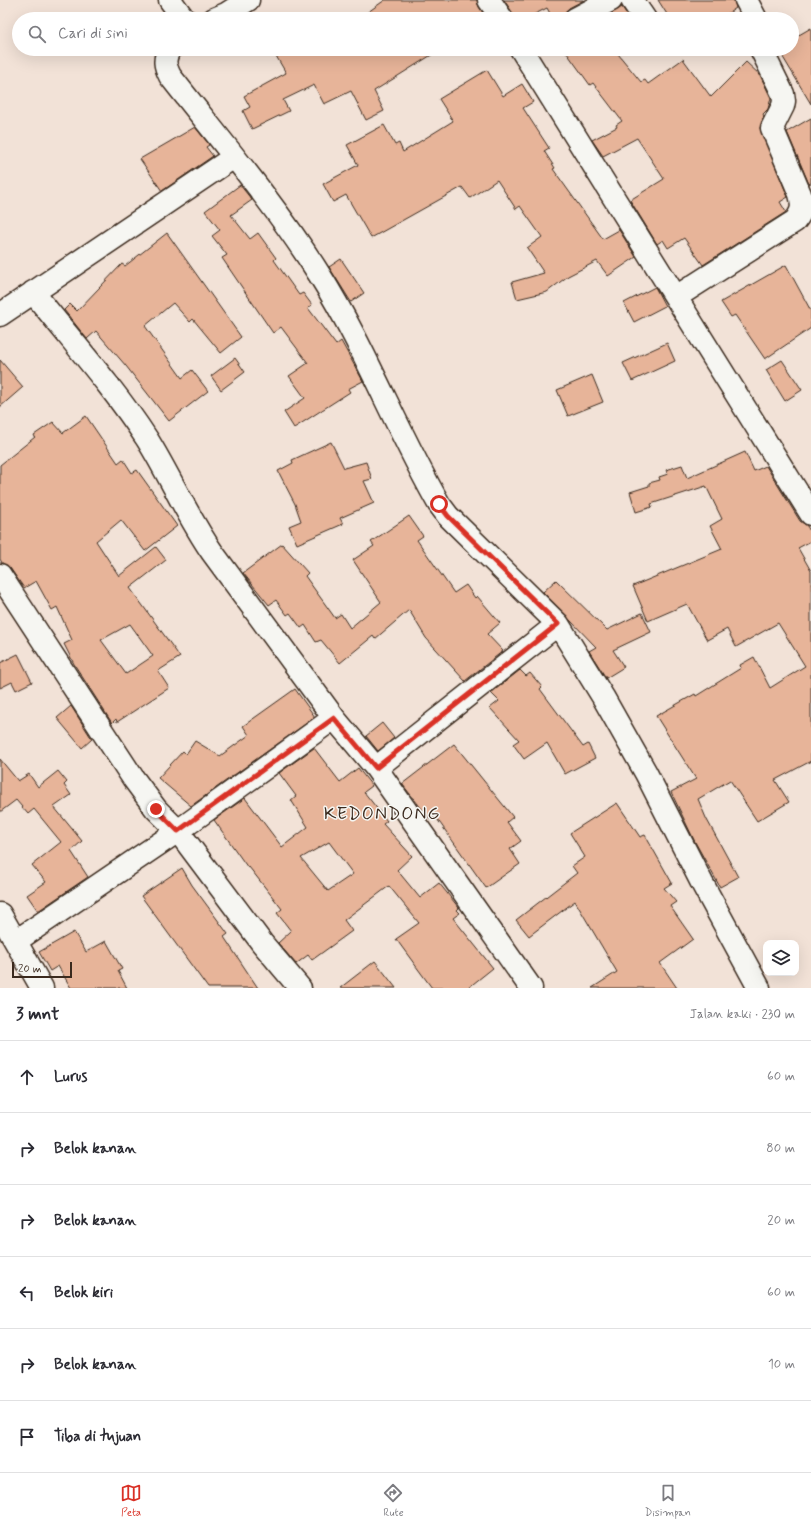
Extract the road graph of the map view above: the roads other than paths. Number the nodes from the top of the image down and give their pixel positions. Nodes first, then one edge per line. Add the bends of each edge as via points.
1 (170, 0) edge
2 (248, 0) edge
3 (489, 0) edge
4 (612, 0) edge
5 (632, 0) edge
6 (746, 0) edge
7 (179, 12) edge
8 (229, 12) edge
9 (497, 12) edge
10 (589, 12) edge
11 (640, 12) edge
12 (752, 12) edge
13 (167, 56) edge
14 (525, 56) edge
15 (764, 56) edge
16 (234, 157) junction
17 (33, 292) junction
18 (676, 297) junction
19 (0, 315) edge
20 (811, 514) edge
21 (0, 575) edge
22 (558, 624) junction
23 (334, 718) junction
24 (376, 768) junction
25 (178, 831) junction
26 (0, 914) edge
27 (16, 941) junction
28 (42, 988) edge
29 (300, 988) edge
30 (531, 988) edge
31 (759, 988) edge

1 - 7 street
2 - 8 street
3 - 9 street
4 - 10 street
5 - 11 street
6 - 12 street
13 - 16 street via 165,65 170,76
14 - 18 street
15 - 18 street via 783,94 783,106 772,128 800,194 802,213 795,221
16 - 17 street
16 - 22 street via 319,274 427,482 448,516
17 - 19 street
17 - 23 street via 128,412 168,473 196,528
18 - 20 street
21 - 25 street via 133,778 156,809
22 - 24 street
22 - 31 street via 646,773 702,884
23 - 24 street
23 - 25 street
24 - 30 street
25 - 27 street
25 - 29 street via 262,943
26 - 27 street
27 - 28 street

